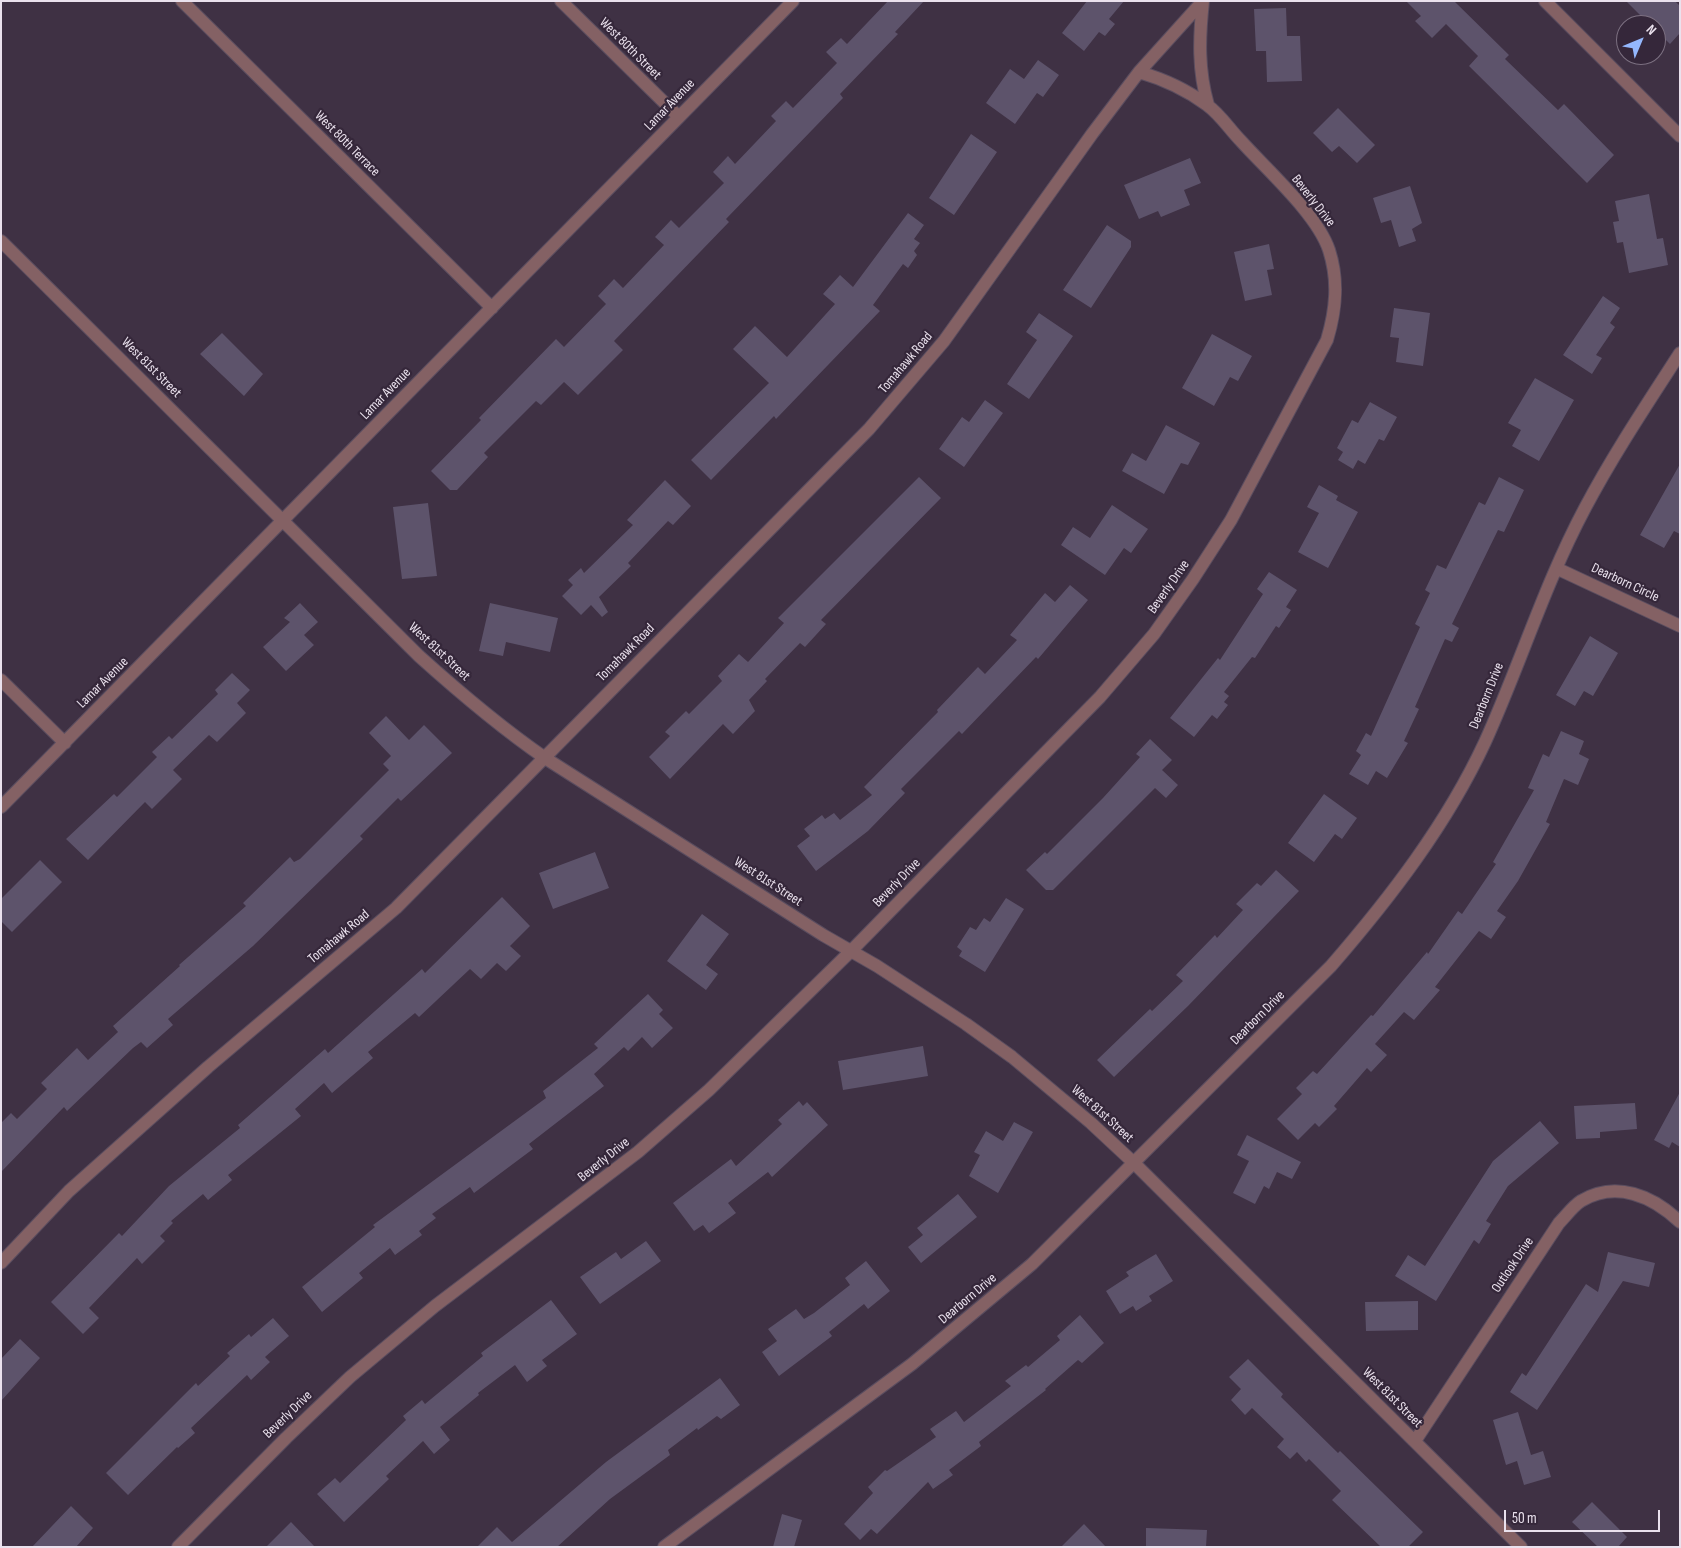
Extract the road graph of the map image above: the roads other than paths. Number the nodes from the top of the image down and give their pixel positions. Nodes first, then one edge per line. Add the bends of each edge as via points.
1 (182, 1) edge
2 (561, 1) edge
3 (793, 1) edge
4 (1203, 1) edge
5 (1545, 1) edge
6 (1140, 72) junction
7 (1208, 106) junction
8 (679, 117) junction
9 (1680, 136) edge
10 (1, 241) edge
11 (492, 308) junction
12 (1680, 353) edge
13 (284, 520) junction
14 (1558, 569) junction
15 (1680, 626) edge
16 (1, 680) edge
17 (65, 743) junction
18 (545, 758) junction
19 (1, 807) edge
20 (851, 951) junction
21 (1135, 1164) junction
22 (1680, 1222) edge
23 (1, 1263) edge
24 (1415, 1442) junction
25 (178, 1547) edge
26 (664, 1547) edge
27 (1520, 1547) edge

1 - 11 street, West 80th Terrace
2 - 8 street, West 80th Street
3 - 8 street, Lamar Avenue
4 - 6 street, Tomahawk Road
4 - 7 street, Beverly Drive via 1199,60
5 - 9 street
6 - 7 street, Beverly Drive via 1163,79
6 - 18 street, Tomahawk Road via 944,341 869,429
7 - 20 street, Beverly Drive via 1301,206 1321,233 1329,250 1336,284 1334,314 1327,340 1231,520 1154,634 1100,697
8 - 11 street, Lamar Avenue
10 - 13 street, West 81st Street
11 - 13 street, Lamar Avenue
12 - 14 street, Dearborn Drive via 1627,434 1584,510
13 - 17 street, Lamar Avenue
13 - 18 street, West 81st Street via 419,656 466,698
14 - 15 street, Dearborn Circle
14 - 21 street, Dearborn Drive via 1484,743 1417,858 1369,923 1331,966
16 - 17 street
17 - 19 street, Lamar Avenue
18 - 20 street, West 81st Street
18 - 23 street, Tomahawk Road via 396,908 208,1067 69,1191
20 - 21 street, West 81st Street via 1012,1057
20 - 25 street, Beverly Drive via 761,1041 638,1152 435,1306 350,1377
21 - 24 street, West 81st Street
21 - 26 street, Dearborn Drive via 1032,1264 968,1319
22 - 24 street, Outlook Drive via 1655,1201 1634,1192 1608,1191 1581,1201 1559,1223
24 - 27 street, West 81st Street

